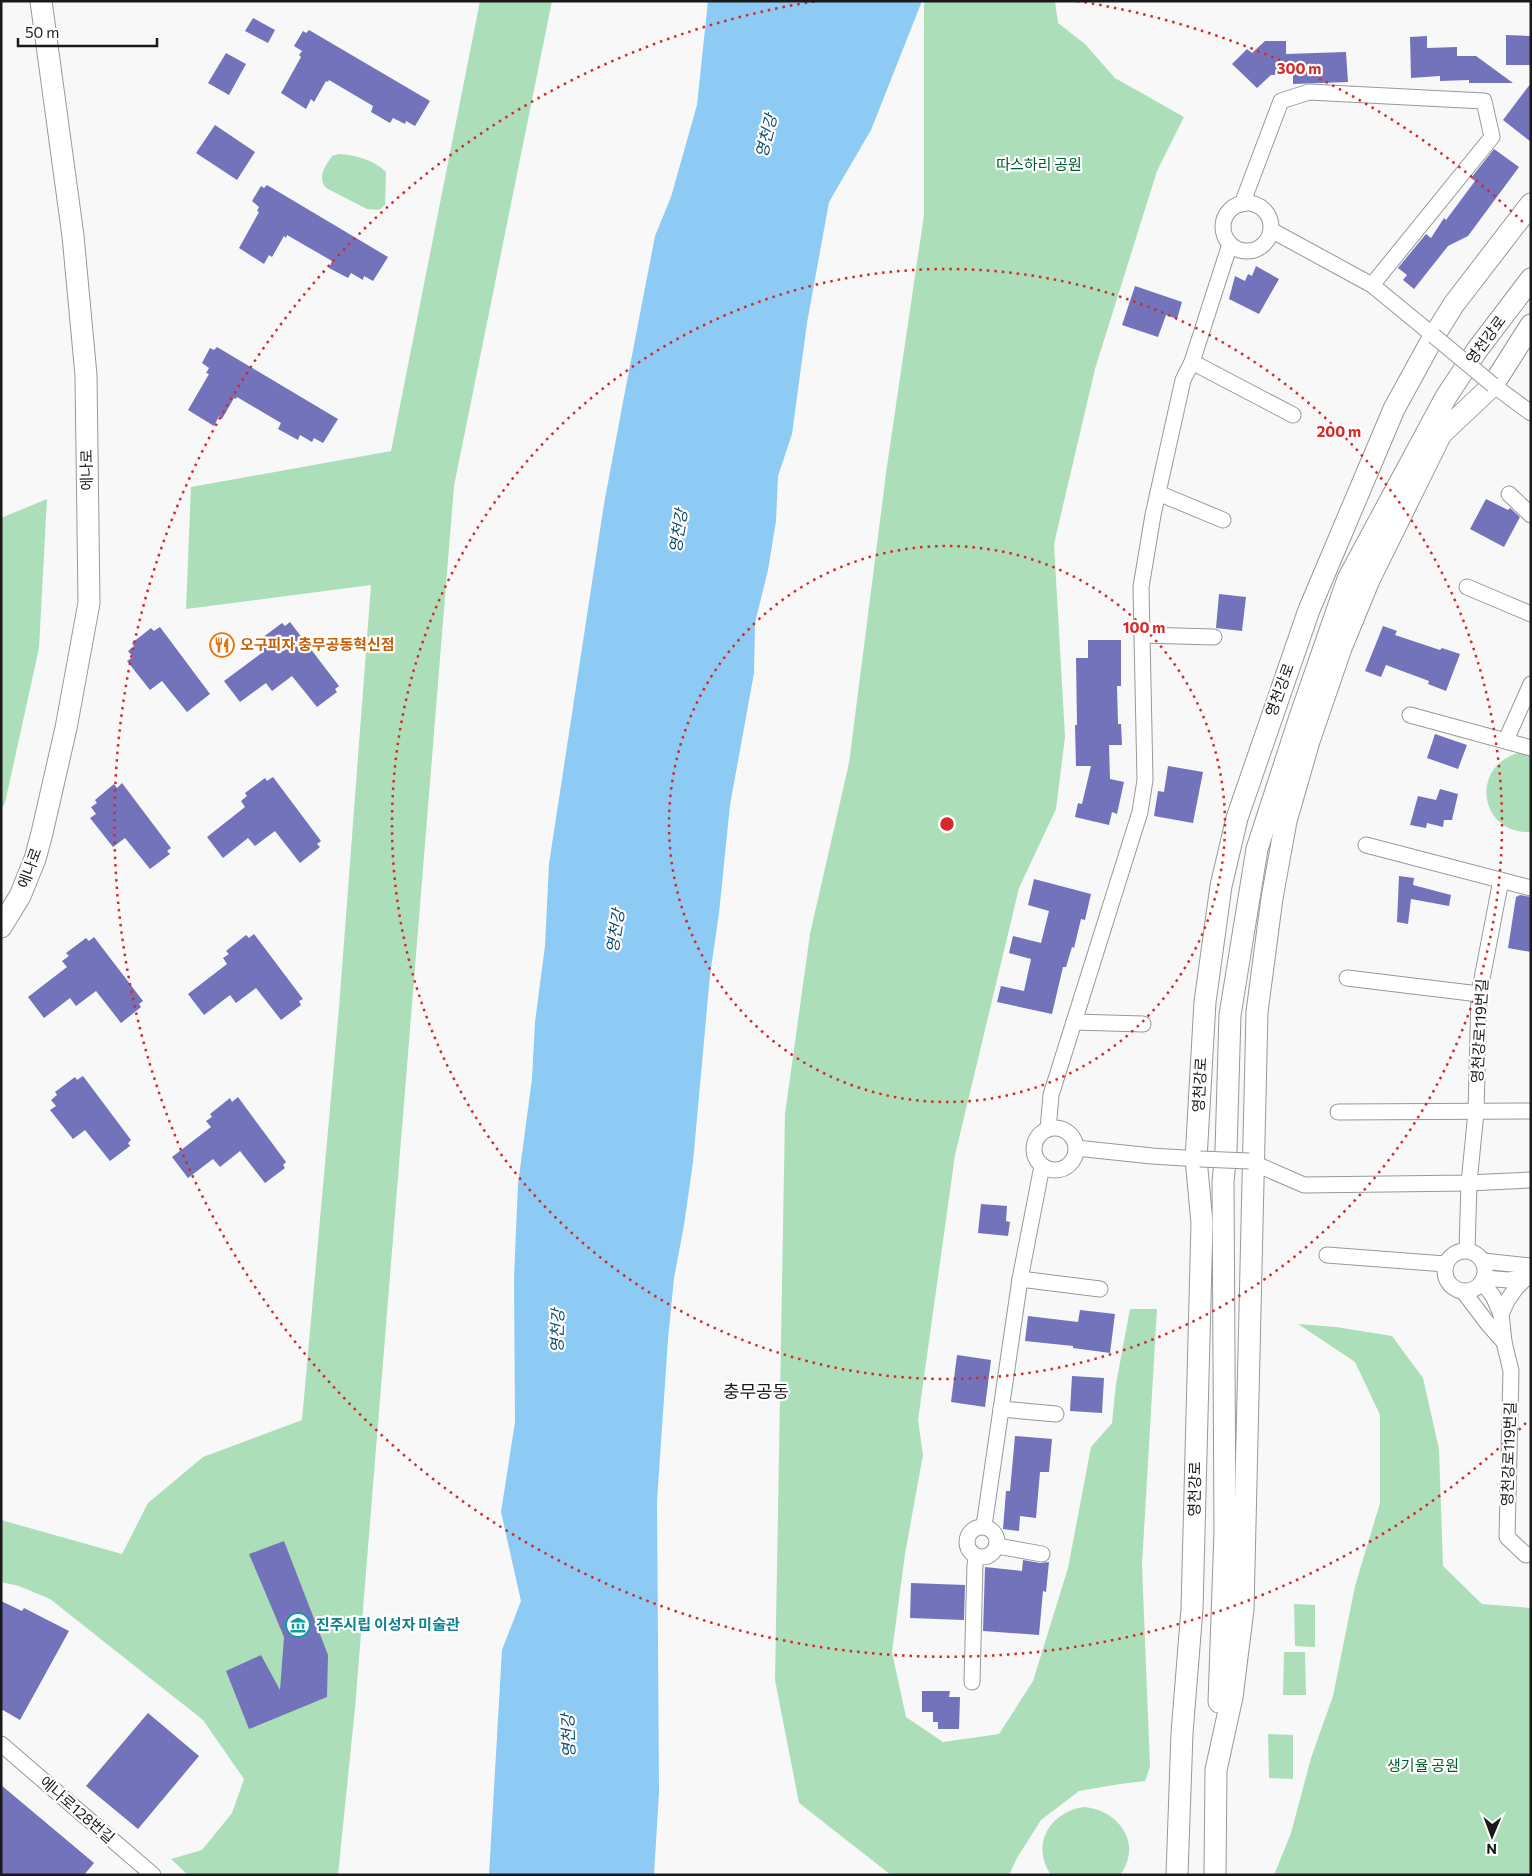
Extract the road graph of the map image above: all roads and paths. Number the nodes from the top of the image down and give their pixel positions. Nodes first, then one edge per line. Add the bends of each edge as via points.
1 (41, 1) edge
2 (1242, 204) junction
3 (1531, 204) edge
4 (1271, 230) junction
5 (1230, 244) junction
6 (1531, 279) edge
7 (1372, 285) junction
8 (1531, 325) edge
9 (1434, 336) junction
10 (1192, 362) junction
11 (1493, 384) junction
12 (1531, 413) edge
13 (1293, 415) dead end
14 (1158, 493) junction
15 (1508, 494) dead end
16 (1531, 515) edge
17 (1223, 520) dead end
18 (1468, 587) dead end
19 (1531, 614) edge
20 (1142, 635) junction
21 (1214, 637) dead end
22 (1531, 684) edge
23 (1410, 715) dead end
24 (1506, 740) junction
25 (1531, 748) edge
26 (1366, 844) dead end
27 (1501, 880) junction
28 (1531, 888) edge
29 (1, 927) edge
30 (1347, 978) dead end
31 (1478, 994) junction
32 (1074, 1022) junction
33 (1142, 1024) dead end
34 (1531, 1111) edge
35 (1338, 1112) dead end
36 (1476, 1112) junction
37 (1048, 1129) junction
38 (1076, 1148) junction
39 (1198, 1159) junction
40 (1251, 1161) junction
41 (1042, 1166) junction
42 (1531, 1180) edge
43 (1469, 1184) junction
44 (1467, 1250) junction
45 (1327, 1255) dead end
46 (1483, 1261) junction
47 (1445, 1264) junction
48 (1529, 1273) edge
49 (1020, 1280) junction
50 (1483, 1280) junction
51 (1100, 1289) dead end
52 (1463, 1291) junction
53 (1501, 1314) junction
54 (1504, 1342) junction
55 (1001, 1409) junction
56 (1056, 1414) dead end
57 (984, 1526) junction
58 (997, 1546) junction
59 (1042, 1554) dead end
60 (1531, 1554) edge
61 (977, 1556) junction
62 (972, 1682) dead end
63 (1, 1744) edge
64 (1216, 1770) junction
65 (153, 1875) edge
66 (1177, 1875) edge
67 (1215, 1875) edge

1 - 29 street, 에나로 via 73,236 86,375 89,603 66,728 35,859 20,896
2 - 4 street via 1257,205 1263,209 1268,215
2 - 5 street via 1230,211 1224,223
2 - 7 street via 1281,101 1309,92 1484,101 1492,137
3 - 9 street, 영천강로 via 1454,304
4 - 5 street via 1265,243 1258,248 1244,250
4 - 7 street
5 - 10 street
6 - 64 street, 영천강로 via 1446,397 1348,579 1256,849 1230,1015 1227,1073 1223,1182 1225,1532
7 - 9 street
8 - 11 street, 영천강로
9 - 11 street, bridge
9 - 39 street, 영천강로 via 1394,409 1309,610 1237,818 1220,886 1205,1002
10 - 13 street
10 - 14 street via 1183,380
11 - 12 street
11 - 40 street, 영천강로 via 1441,434 1369,580 1309,741 1286,821 1268,926 1257,1012
14 - 17 street
14 - 20 street via 1140,588
15 - 16 street
18 - 19 street
20 - 21 street
20 - 32 street via 1145,780 1140,812
22 - 24 street
23 - 24 street
24 - 25 street
26 - 27 street
27 - 28 street
27 - 31 street, 영천강로119번길
30 - 31 street
31 - 36 street, 영천강로119번길
32 - 33 street
32 - 37 street via 1051,1095
34 - 36 street
35 - 36 street
36 - 43 street, 영천강로119번길
37 - 38 street via 1067,1131
37 - 41 street via 1035,1142 1035,1155
38 - 39 street
38 - 41 street via 1072,1161 1062,1169
39 - 40 street, bridge
39 - 66 street, 영천강로 via 1202,1224 1192,1608 1182,1733
40 - 43 street via 1304,1185
40 - 64 street, 영천강로 via 1243,1609 1232,1697
41 - 49 street
42 - 43 street
43 - 44 street, 영천강로119번길
44 - 46 street
44 - 47 street via 1453,1253
45 - 47 street
46 - 48 street
46 - 50 street
47 - 52 street via 1446,1279
48 - 50 street via 1508,1280
48 - 53 street
49 - 51 street
49 - 55 street
50 - 52 street
50 - 53 street, 영천강로119번길
52 - 54 street, 영천강로119번길
53 - 54 street, 영천강로119번길
54 - 60 street, 영천강로119번길 via 1511,1370 1507,1537 1526,1555
55 - 56 street
55 - 57 street
57 - 58 street via 995,1533
57 - 61 street via 970,1531 966,1540 969,1550
58 - 59 street
58 - 61 street via 986,1556
61 - 62 street
63 - 65 street, 에나로128번길
64 - 67 street, 영천강로

